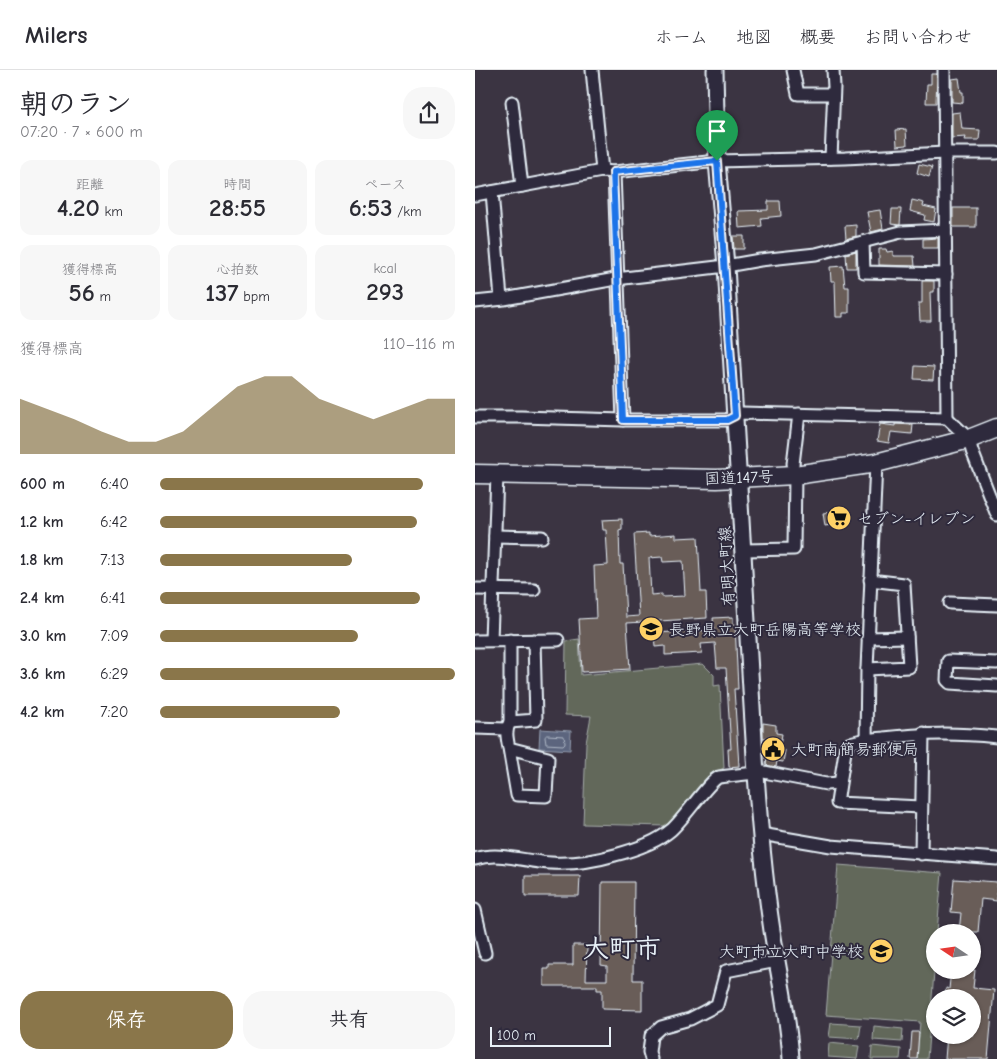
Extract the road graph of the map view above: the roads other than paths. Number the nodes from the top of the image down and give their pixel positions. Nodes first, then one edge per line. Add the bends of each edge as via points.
1 (592, 70) edge
2 (715, 70) edge
3 (793, 70) edge
4 (833, 70) edge
5 (944, 70) edge
6 (833, 94) junction
7 (512, 102) dead end
8 (945, 153) junction
9 (997, 153) edge
10 (831, 158) junction
11 (717, 161) junction
12 (608, 172) junction
13 (522, 186) junction
14 (492, 192) junction
15 (475, 195) edge
16 (945, 230) junction
17 (863, 242) junction
18 (726, 266) junction
19 (946, 274) junction
20 (616, 279) junction
21 (501, 299) junction
22 (475, 302) edge
23 (799, 414) junction
24 (735, 416) junction
25 (475, 417) edge
26 (947, 418) junction
27 (997, 418) edge
28 (623, 420) junction
29 (997, 428) edge
30 (965, 435) junction
31 (876, 463) junction
32 (475, 464) edge
33 (794, 469) junction
34 (738, 473) junction
35 (475, 474) edge
36 (497, 475) junction
37 (997, 515) edge
38 (495, 536) junction
39 (542, 537) dead end
40 (743, 550) junction
41 (870, 580) junction
42 (475, 589) edge
43 (493, 589) junction
44 (534, 590) dead end
45 (950, 603) dead end
46 (997, 605) edge
47 (907, 637) junction
48 (868, 638) junction
49 (491, 640) junction
50 (510, 640) junction
51 (534, 640) junction
52 (558, 640) dead end
53 (475, 641) edge
54 (997, 663) edge
55 (867, 669) junction
56 (997, 686) edge
57 (508, 726) junction
58 (475, 728) edge
59 (997, 733) edge
60 (923, 734) junction
61 (866, 740) junction
62 (509, 748) junction
63 (756, 774) junction
64 (839, 783) junction
65 (921, 807) junction
66 (761, 834) junction
67 (921, 854) junction
68 (475, 859) edge
69 (997, 859) edge
70 (475, 910) edge
71 (485, 952) dead end
72 (777, 960) junction
73 (651, 1059) edge
74 (791, 1059) edge

1 - 12 street
2 - 11 main road, 有明大町線
3 - 6 street via 797,94
4 - 6 street
5 - 8 street
6 - 10 street
7 - 13 street
8 - 9 street
8 - 10 street
8 - 16 street
10 - 11 street
11 - 12 street
11 - 18 main road, 有明大町線
12 - 13 street
12 - 20 street
13 - 14 street
14 - 15 street
14 - 21 street
16 - 17 street via 901,232
16 - 19 street
17 - 18 street via 816,254
17 - 19 street via 864,272
18 - 20 street
18 - 24 main road, 有明大町線
19 - 26 street
20 - 21 street
20 - 28 street
21 - 22 street
23 - 24 street via 742,413
23 - 26 street
23 - 33 street
24 - 28 street via 727,420
24 - 34 main road, 有明大町線
25 - 28 street
26 - 30 street
27 - 30 highway, 国道147号
29 - 30 highway, 国道147号
30 - 31 highway, 国道147号
30 - 33 highway, 国道147号
30 - 37 street
31 - 33 highway, 国道147号
31 - 41 street
32 - 34 highway, 国道147号
33 - 34 highway, 国道147号
33 - 40 street via 794,549
34 - 36 highway, 国道147号
34 - 40 main road, 有明大町線
35 - 36 highway, 国道147号
36 - 38 street
38 - 39 street
38 - 43 street
40 - 63 main road, 有明大町線
41 - 47 street via 904,584
41 - 48 street
42 - 43 street
43 - 44 street
43 - 49 street
45 - 46 street
47 - 48 street
47 - 55 street via 909,666
48 - 55 street
49 - 50 street
49 - 53 street
50 - 51 street
50 - 57 street
51 - 52 street
51 - 57 street via 536,720
54 - 56 street via 948,661 947,680 950,683
55 - 61 street
57 - 58 street
57 - 62 street
59 - 60 street
60 - 61 street
60 - 65 street
61 - 64 street via 846,746
62 - 62 street via 517,795 546,796 549,758
63 - 64 street via 764,772 826,784
63 - 66 main road, 有明大町線
63 - 68 street via 713,779 670,831 651,843 615,855 571,863 512,856
64 - 65 street via 837,803
65 - 67 street
66 - 67 street via 831,846
66 - 72 main road, 有明大町線
67 - 69 street
70 - 71 street
72 - 73 street via 727,971 717,1005 690,1019 661,1026 651,1036
72 - 74 main road, 有明大町線

